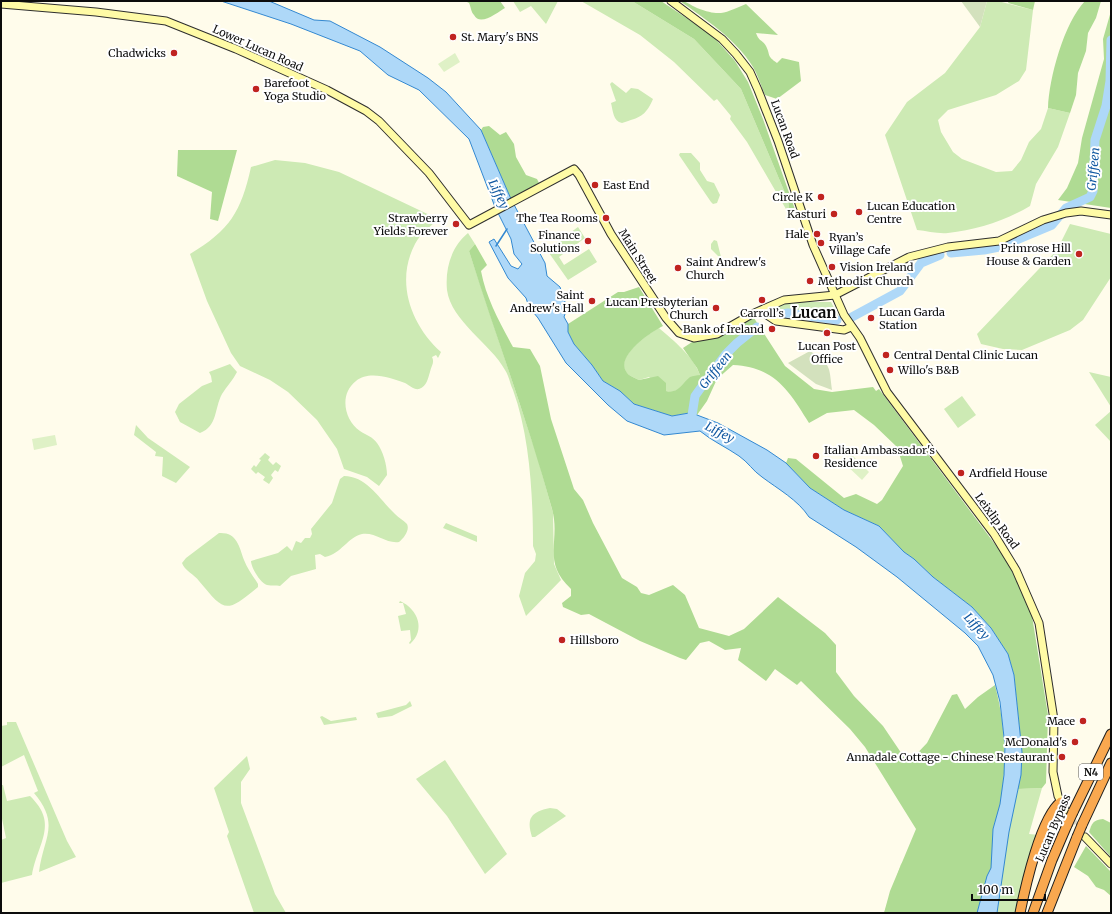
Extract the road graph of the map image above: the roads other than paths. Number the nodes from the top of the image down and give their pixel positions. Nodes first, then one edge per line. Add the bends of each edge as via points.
1 (671, 1) edge
2 (1, 4) edge
3 (520, 198) joint
4 (1111, 215) edge
5 (835, 295) junction
6 (764, 309) junction
7 (851, 328) junction
8 (1111, 734) edge
9 (1111, 763) edge
10 (1111, 774) edge
11 (1099, 800) dead end
12 (1067, 808) junction
13 (1081, 837) junction
14 (1111, 864) edge
15 (1020, 913) edge
16 (1033, 913) edge
17 (1047, 913) edge

1 - 5 main road, Lucan Road via 722,40 750,72 778,140 813,245
2 - 3 main road, Lower Lucan Road via 96,12 176,24 317,85 366,111 385,127 429,172 469,225
3 - 6 main road, Main Street via 574,169 611,234 671,325 679,333 694,338 713,335
4 - 5 main road via 1081,211 1059,215 999,241 948,247 909,257
5 - 6 main road, Main Street via 784,300
5 - 7 main road, Leixlip Road
6 - 7 main road via 767,315 776,321 844,330
7 - 12 main road, Leixlip Road via 866,349 887,392 1005,550 1034,608 1039,623 1053,709 1052,772 1057,791
8 - 12 highway, Lucan Bypass / N4
9 - 13 highway, N4, bridge via 1082,825
10 - 11 highway
12 - 15 highway via 1051,812 1030,872
12 - 16 highway, Lucan Bypass / N4, bridge via 1067,825
13 - 14 main road
13 - 17 highway, N4

